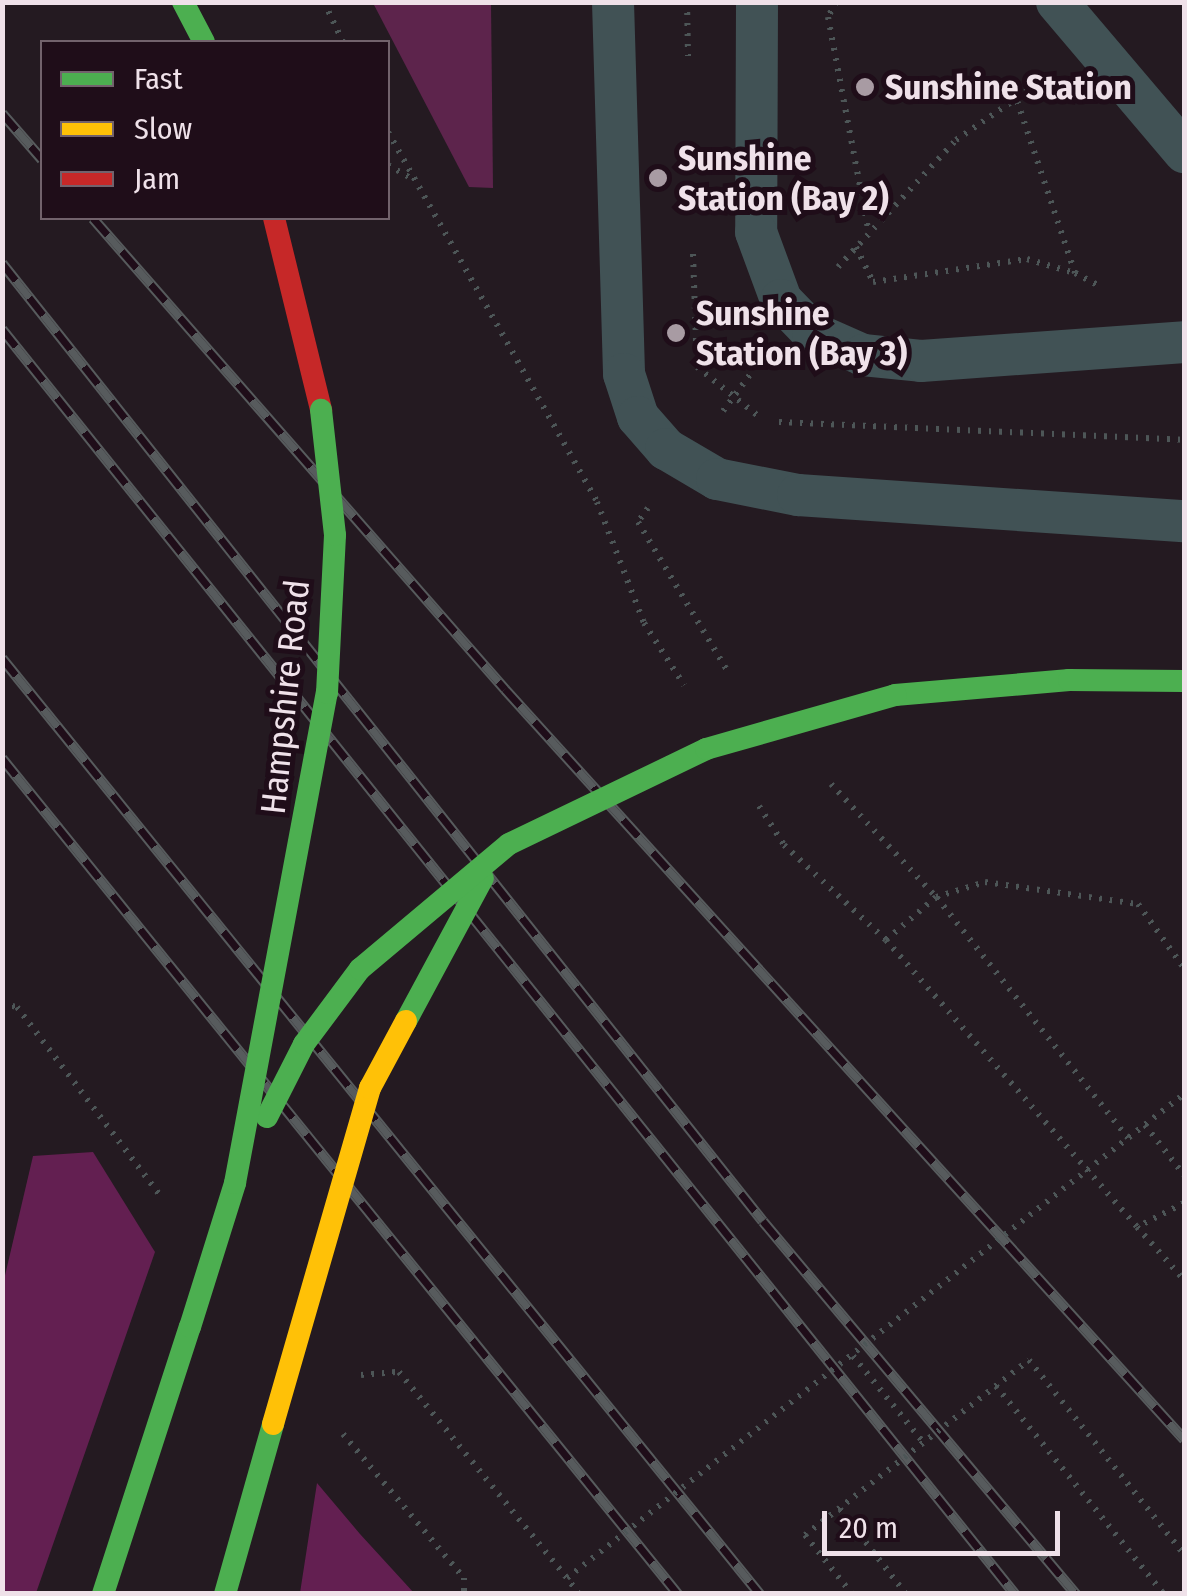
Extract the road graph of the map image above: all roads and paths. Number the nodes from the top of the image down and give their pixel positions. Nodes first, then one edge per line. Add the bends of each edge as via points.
1 (183, 2) edge
2 (324, 2) edge
3 (614, 2) edge
4 (757, 2) edge
5 (836, 2) edge
6 (1057, 2) edge
7 (203, 40) edge
8 (343, 40) edge
9 (1016, 98) dead end
10 (1184, 152) edge
11 (390, 166) edge
12 (410, 178) dead end
13 (274, 220) edge
14 (869, 233) dead end
15 (856, 247) dead end
16 (1184, 342) edge
17 (731, 400) dead end
18 (1184, 440) edge
19 (1184, 521) edge
20 (1184, 681) edge
21 (509, 844) junction
22 (1184, 968) edge
23 (1184, 1094) edge
24 (1145, 1125) junction
25 (1128, 1138) junction
26 (1184, 1175) edge
27 (235, 1182) junction
28 (1184, 1202) edge
29 (1184, 1280) edge
30 (853, 1356) junction
31 (399, 1372) dead end
32 (996, 1386) junction
33 (924, 1443) junction
34 (840, 1509) junction
35 (1184, 1554) edge
36 (567, 1578) junction
37 (103, 1594) edge
38 (225, 1594) edge
39 (579, 1594) edge
40 (852, 1594) edge
41 (906, 1594) edge
42 (1164, 1594) edge

1 - 7 main road
2 - 8 path
3 - 19 lane via 624,374 638,417 666,449 717,479 798,495
4 - 16 lane via 756,232 781,300 813,332 863,355 920,361
5 - 14 path via 828,17
6 - 10 lane
9 - 15 path via 1075,273 1027,258 872,282
11 - 12 path
13 - 27 main road, Hampshire Road, bridge via 322,410 335,535 326,693
17 - 18 path via 758,419 791,423
20 - 21 main road, Hampshire Road, bridge via 1069,680 895,696 706,748
21 - 27 main road, Hampshire Road, bridge via 387,941 332,1000
21 - 38 main road, Hampshire Road, bridge via 467,898 370,1088
22 - 25 path via 1138,904 985,882 936,897
23 - 24 path, bridge
24 - 25 path, bridge
24 - 26 path
25 - 30 path, bridge
27 - 37 main road, Hampshire Road, bridge
28 - 29 path via 1137,1227
30 - 33 path
30 - 36 path, bridge
31 - 36 path
32 - 33 path, bridge
32 - 35 path, bridge via 1030,1360
32 - 42 path
33 - 34 path, bridge
34 - 40 path, bridge via 805,1535
34 - 41 path
36 - 39 path, bridge

